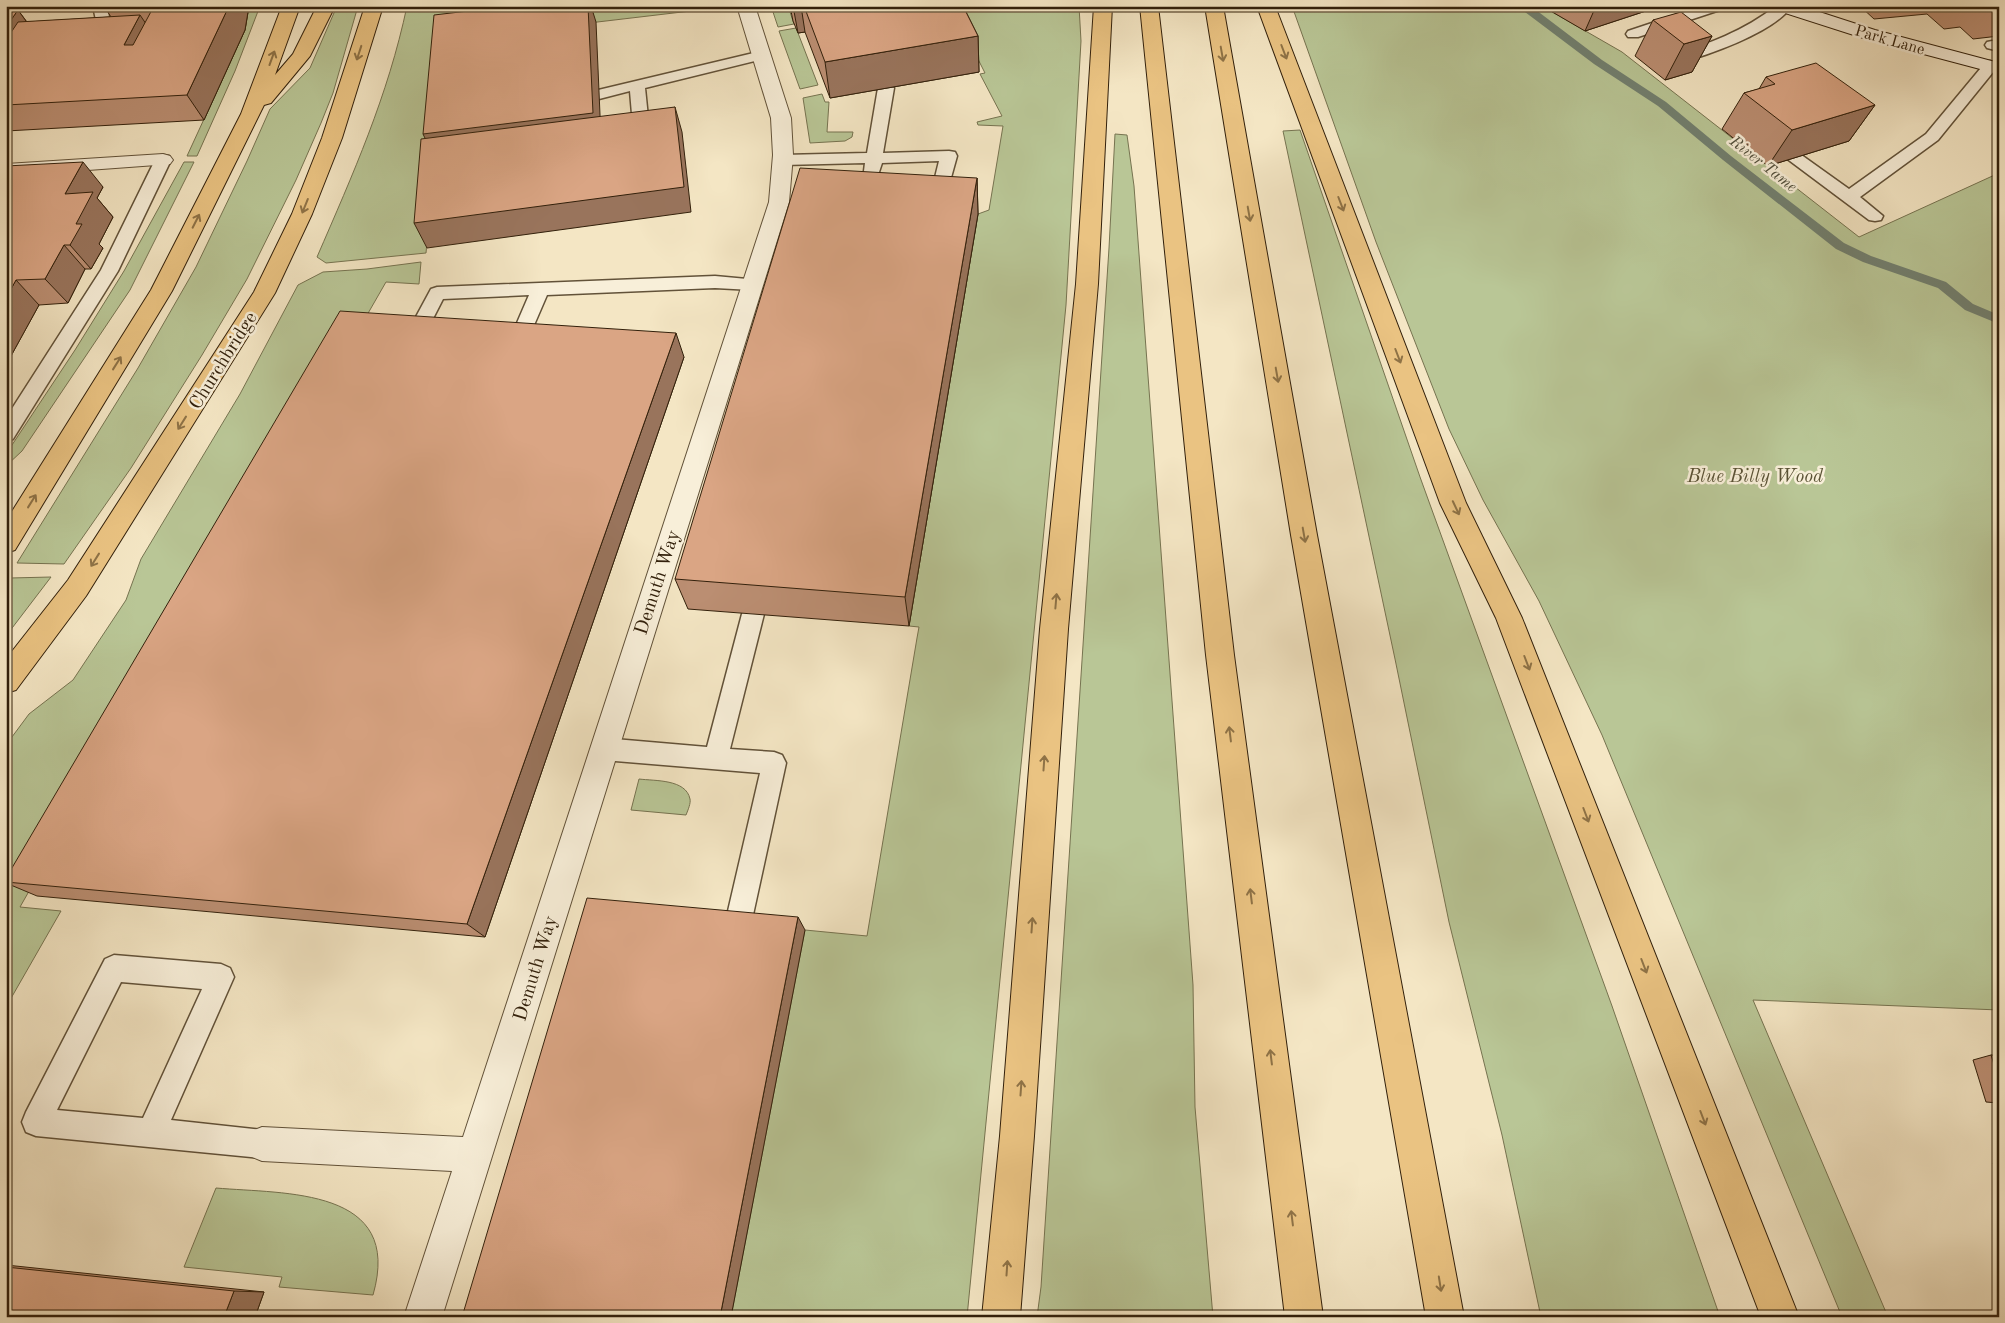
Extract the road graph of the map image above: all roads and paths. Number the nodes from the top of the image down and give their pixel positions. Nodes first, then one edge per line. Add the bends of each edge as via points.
1 (14, 6) edge
2 (100, 6) edge
3 (292, 6) edge
4 (326, 6) edge
5 (374, 6) edge
6 (746, 6) edge
7 (1103, 6) edge
8 (1149, 6) edge
9 (1214, 6) edge
10 (1266, 6) edge
11 (1718, 6) edge
12 (1783, 7) edge
13 (6, 14) edge
14 (127, 20) edge
15 (1633, 34) dead end
16 (762, 55) junction
17 (1676, 60) edge
18 (1994, 68) edge
19 (637, 85) junction
20 (886, 88) dead end
21 (599, 94) dead end
22 (251, 114) junction
23 (642, 137) edge
24 (874, 158) junction
25 (1794, 158) edge
26 (163, 160) joint
27 (783, 160) junction
28 (6, 170) edge
29 (870, 186) edge
30 (1849, 197) junction
31 (935, 211) edge
32 (1875, 216) dead end
33 (752, 284) junction
34 (541, 289) junction
35 (413, 339) edge
36 (516, 346) edge
37 (6, 434) edge
38 (6, 543) edge
39 (753, 614) edge
40 (6, 681) edge
41 (603, 749) junction
42 (716, 759) junction
43 (738, 924) edge
44 (150, 1133) junction
45 (262, 1144) joint
46 (475, 1155) junction
47 (423, 1317) edge
48 (1002, 1317) edge
49 (1304, 1317) edge
50 (1445, 1317) edge
51 (1780, 1317) edge

1 - 13 lane
2 - 14 lane via 102,22
22 -> 3 main road
4 - 22 main road via 301,56
5 -> 40 main road, Churchbridge via 332,138 302,214 264,294 77,588
6 - 16 street, Demuth Way
48 -> 7 main road via 1054,629 1087,284
49 -> 8 main road via 1220,655
9 -> 50 main road via 1304,535
10 -> 51 main road via 1453,503 1509,618
11 - 15 lane
12 - 17 lane via 1764,23 1724,44
12 - 18 street, Park Lane
16 - 19 lane
16 - 27 street, Demuth Way via 780,118
18 - 30 lane via 1932,137
19 - 21 lane
19 - 23 lane
20 - 24 lane
38 -> 22 main road via 161,291
24 - 27 lane
24 - 29 lane
24 - 31 lane via 948,156
25 - 30 lane
26 - 28 street
26 - 37 lane via 110,270
27 - 33 street, Demuth Way via 779,202
30 - 32 lane
33 - 34 lane via 715,282
33 - 41 street, Demuth Way
34 - 35 lane via 437,294
34 - 36 lane
39 - 42 lane
41 - 42 lane
41 - 46 street, Demuth Way
42 - 43 lane via 774,763
44 - 44 lane via 36,1122 114,968 221,977
44 - 45 lane
45 - 46 street
46 - 47 street, Demuth Way

